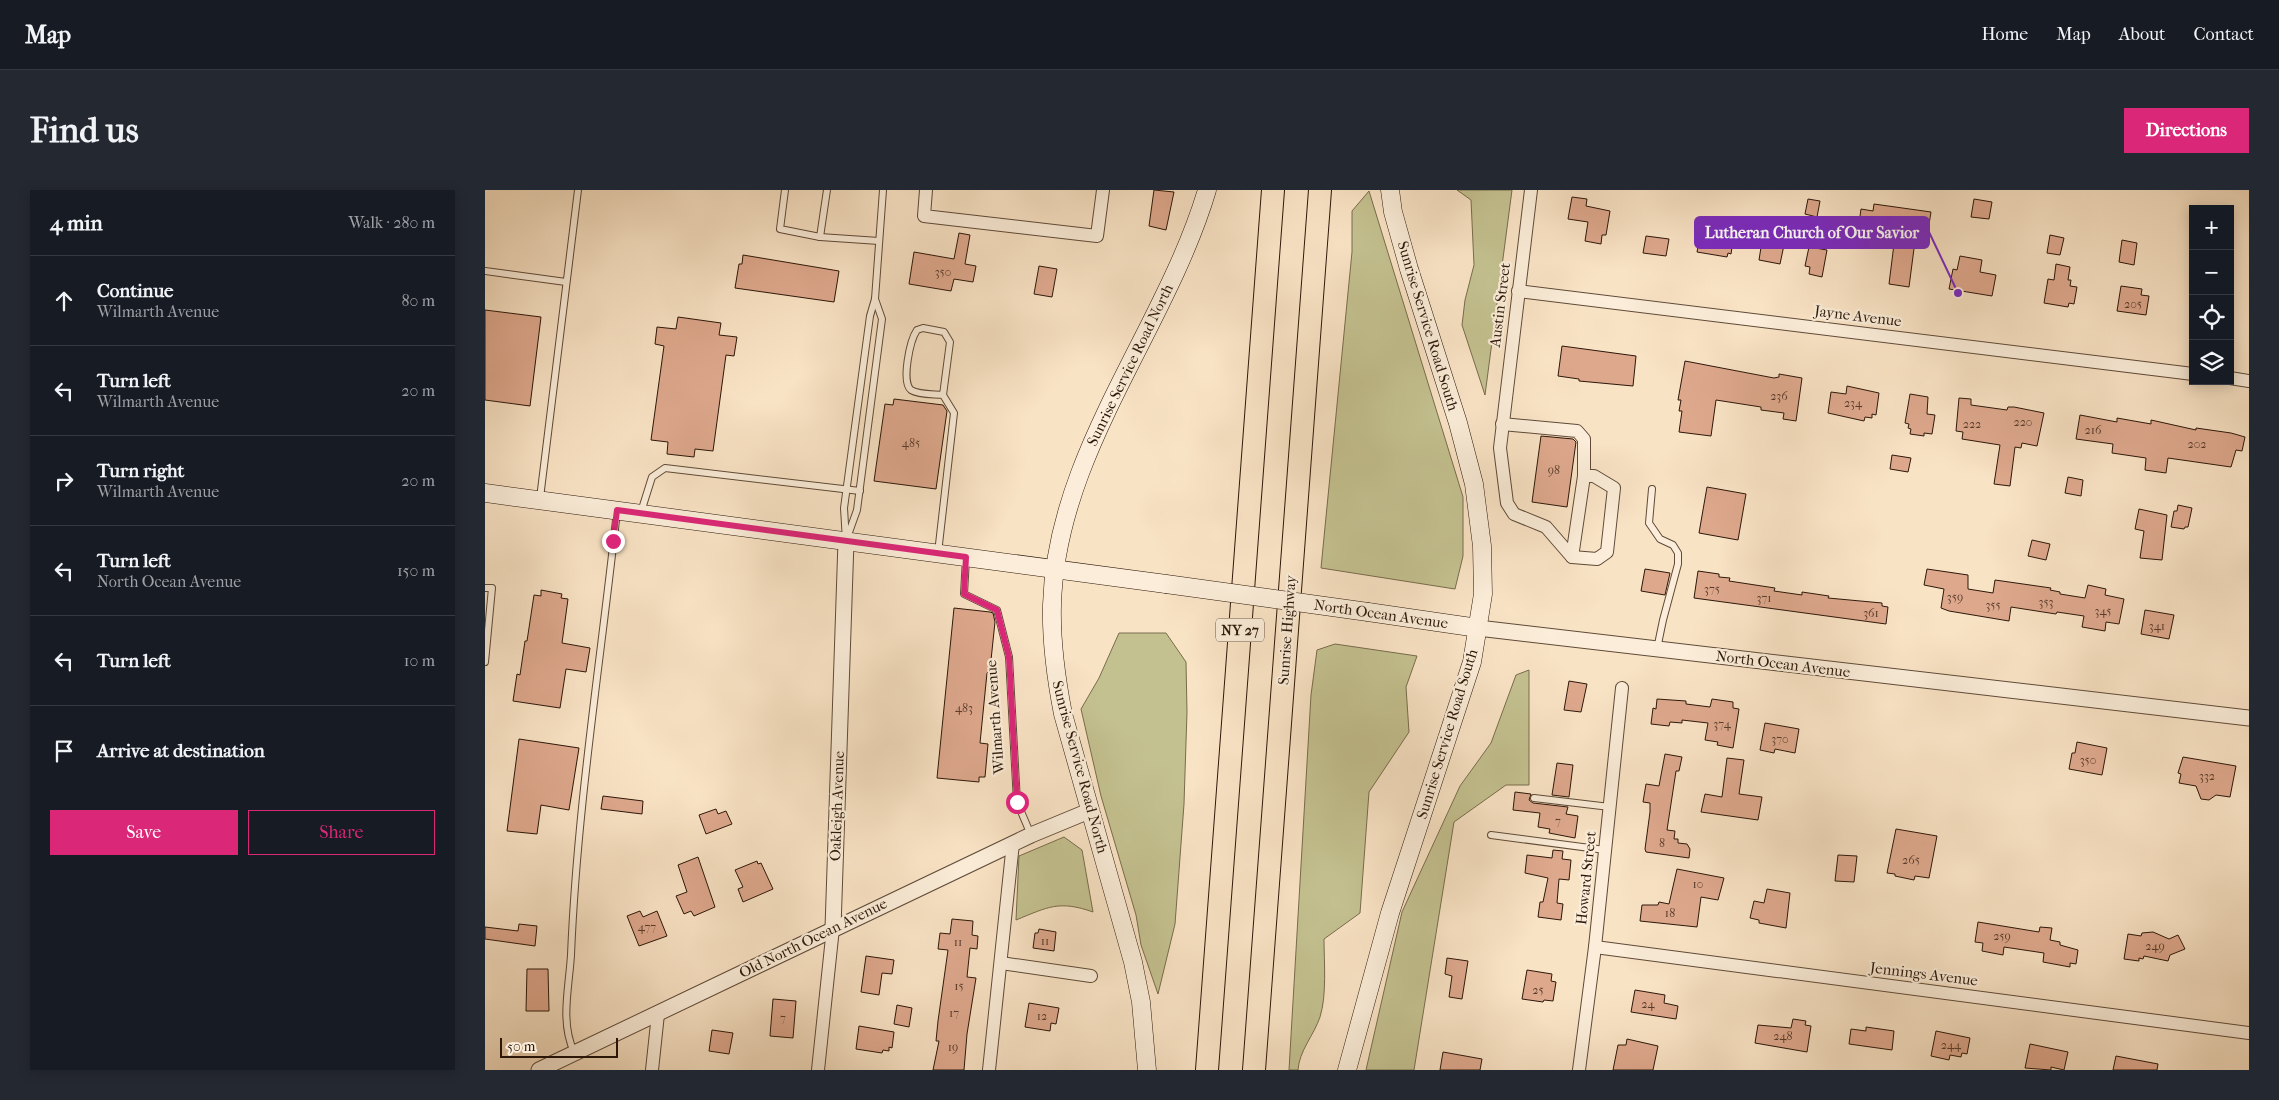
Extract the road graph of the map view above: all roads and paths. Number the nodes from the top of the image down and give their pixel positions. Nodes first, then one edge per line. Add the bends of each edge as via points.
1 (578, 190) edge
2 (785, 190) edge
3 (827, 190) edge
4 (883, 190) edge
5 (926, 190) edge
6 (1103, 190) edge
7 (1207, 190) edge
8 (1273, 190) edge
9 (1322, 190) edge
10 (1390, 190) edge
11 (1531, 190) edge
12 (820, 237) junction
13 (879, 242) junction
14 (485, 271) edge
15 (567, 282) junction
16 (1518, 291) junction
17 (875, 299) junction
18 (2189, 374) edge
19 (2234, 379) edge
20 (2249, 381) edge
21 (943, 395) junction
22 (1503, 424) junction
23 (1584, 476) junction
24 (1652, 489) dead end
25 (846, 490) junction
26 (860, 491) junction
27 (485, 493) edge
28 (540, 500) junction
29 (617, 510) junction
30 (641, 513) junction
31 (846, 541) junction
32 (938, 554) junction
33 (966, 557) junction
34 (1572, 557) junction
35 (1056, 569) junction
36 (485, 588) edge
37 (1479, 628) junction
38 (1657, 650) junction
39 (485, 662) edge
40 (1622, 688) dead end
41 (2249, 718) edge
42 (1534, 798) dead end
43 (1610, 807) junction
44 (1089, 811) junction
45 (1031, 834) junction
46 (1491, 835) dead end
47 (1013, 843) junction
48 (1605, 850) junction
49 (833, 928) junction
50 (1595, 947) junction
51 (1001, 963) junction
52 (1091, 976) dead end
53 (658, 1014) junction
54 (2249, 1033) edge
55 (575, 1053) junction
56 (539, 1070) edge
57 (652, 1070) edge
58 (817, 1070) edge
59 (989, 1070) edge
60 (1147, 1070) edge
61 (1207, 1070) edge
62 (1254, 1070) edge
63 (1347, 1070) edge
64 (1579, 1070) edge

1 - 15 lane
2 - 12 lane via 780,229
3 - 12 lane
4 - 13 lane
5 - 6 street via 923,216 1097,236
7 - 35 main road, Sunrise Service Road North via 1188,244 1083,466 1064,527
8 - 61 highway, NY 27
9 - 62 highway, Sunrise Highway
10 - 37 main road, Sunrise Service Road South via 1409,269 1474,484 1483,570
11 - 16 street, Austin Street
12 - 13 lane
13 - 17 lane
14 - 15 lane
15 - 28 lane
16 - 18 street, Jayne Avenue
16 - 22 street, Austin Street
17 - 25 lane
17 - 26 lane via 882,320
19 - 20 street
21 - 21 lane via 950,342 944,332 917,330 912,337 905,380 915,392
21 - 32 lane via 954,413
22 - 23 street via 1577,431 1584,440
22 - 34 street, Austin Street via 1500,448 1507,503 1514,514 1546,527
23 - 34 street
23 - 34 street via 1594,476 1614,488 1607,552 1597,559
24 - 38 lane via 1649,523 1660,539 1673,545 1678,553
25 - 26 lane
25 - 30 lane via 665,468 652,477
25 - 31 lane
26 - 31 lane
27 - 28 main road, North Ocean Avenue
28 - 29 main road, North Ocean Avenue
29 - 30 main road, North Ocean Avenue
29 - 55 lane via 574,885 566,1013 567,1038
30 - 31 main road, North Ocean Avenue
31 - 32 main road, North Ocean Avenue
31 - 49 street, Oakleigh Avenue
32 - 33 main road, North Ocean Avenue
33 - 35 main road, North Ocean Avenue
33 - 45 lane, Wilmarth Avenue via 964,594 997,610 1009,657 1017,802
35 - 37 main road, North Ocean Avenue, bridge
35 - 44 main road, Sunrise Service Road North via 1052,605 1056,675 1065,723
36 - 39 lane via 492,588
37 - 38 street, North Ocean Avenue
37 - 63 main road, Sunrise Service Road South via 1472,662 1390,913
38 - 41 street, North Ocean Avenue
40 - 43 street, Howard Street
42 - 43 lane
43 - 48 street, Howard Street
44 - 45 street, Old North Ocean Avenue
44 - 60 main road, Sunrise Service Road North via 1133,962 1141,1002
45 - 47 street, Old North Ocean Avenue
46 - 48 lane
47 - 49 street, Old North Ocean Avenue
47 - 51 street
48 - 50 street, Howard Street
49 - 53 street, Old North Ocean Avenue
49 - 58 street, Oakleigh Avenue
50 - 54 street, Jennings Avenue
50 - 64 street, Howard Street
51 - 52 street
51 - 59 street
53 - 55 street, Old North Ocean Avenue
53 - 57 street
55 - 56 street, Old North Ocean Avenue

